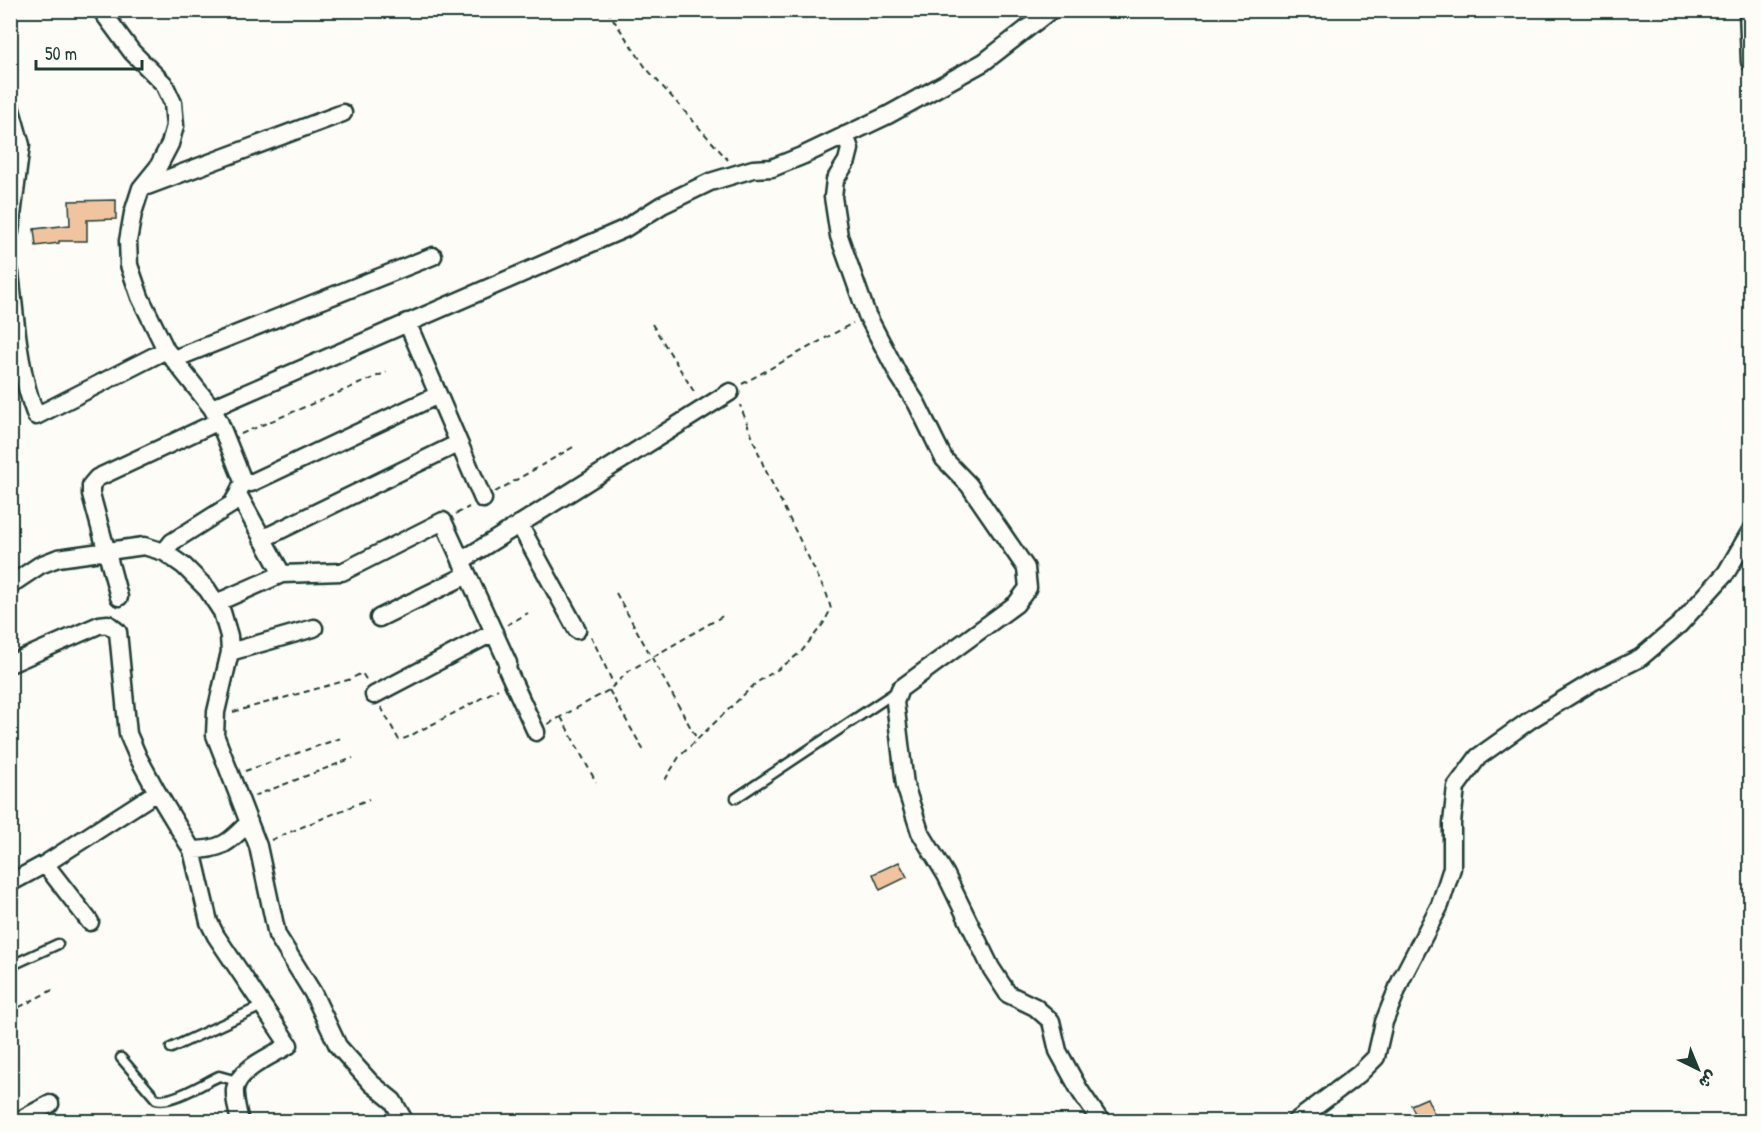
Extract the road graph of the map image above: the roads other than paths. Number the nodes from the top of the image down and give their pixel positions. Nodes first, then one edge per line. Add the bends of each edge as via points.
1 (101, 10) edge
2 (1051, 10) edge
3 (1748, 10) edge
4 (1750, 62) edge
5 (10, 106) edge
6 (343, 113) dead end
7 (845, 135) junction
8 (141, 188) junction
9 (10, 232) edge
10 (434, 256) dead end
11 (10, 273) edge
12 (406, 322) junction
13 (170, 355) junction
14 (438, 395) junction
15 (735, 397) road end
16 (216, 414) junction
17 (459, 443) junction
18 (241, 488) junction
19 (483, 499) road end
20 (519, 524) junction
21 (1750, 531) edge
22 (262, 539) junction
23 (105, 551) junction
24 (164, 552) junction
25 (464, 568) junction
26 (282, 574) junction
27 (10, 585) edge
28 (119, 597) dead end
29 (216, 603) junction
30 (378, 618) dead end
31 (315, 628) dead end
32 (577, 630) road end
33 (494, 632) junction
34 (230, 652) junction
35 (10, 664) edge
36 (900, 689) junction
37 (374, 695) road end
38 (536, 732) road end
39 (157, 792) junction
40 (736, 798) dead end
41 (249, 822) junction
42 (192, 849) junction
43 (45, 864) junction
44 (10, 883) edge
45 (90, 922) dead end
46 (58, 944) dead end
47 (10, 966) edge
48 (262, 1006) junction
49 (171, 1048) dead end
50 (121, 1058) dead end
51 (237, 1081) junction
52 (50, 1104) dead end
53 (16, 1122) edge
54 (240, 1122) edge
55 (405, 1122) edge
56 (1101, 1122) edge
57 (1295, 1122) edge

1 - 8 street via 132,52 164,84 173,103 175,126 170,144
2 - 7 street via 984,62
3 - 4 street
5 - 9 street via 21,146
6 - 8 street
7 - 12 street via 772,168 753,169 710,182 624,229
7 - 36 street via 850,149 835,180 833,197 839,236 867,315 944,459 969,485 1026,568 1028,588 1016,604
8 - 13 street via 133,213 129,265 140,297
10 - 13 street
11 - 13 street via 17,344 27,394 36,416
12 - 14 street
12 - 16 street
13 - 16 street
14 - 17 street
14 - 18 street
15 - 20 street via 704,408
16 - 18 street
16 - 23 street via 94,480 90,491
17 - 19 street
17 - 22 street
18 - 22 street
18 - 24 street via 232,504 172,542
20 - 25 street
20 - 32 street
21 - 57 street via 1726,573 1679,625 1640,658 1530,720 1478,757 1456,787 1452,868 1440,905 1401,980 1384,1022 1376,1057
22 - 26 street
23 - 24 street via 144,546
23 - 27 street via 58,558
23 - 28 street
24 - 29 street via 184,566
25 - 26 street via 443,521 342,572
25 - 30 street
25 - 33 street
26 - 29 street
29 - 34 street via 229,636
31 - 34 street
33 - 37 street
33 - 38 street
34 - 41 street via 215,735
35 - 39 street via 99,625 116,628 120,636 128,734
36 - 40 lane
36 - 56 street via 895,702 905,785 920,832 946,875 991,968 1008,994 1035,1007 1051,1021 1058,1051
39 - 42 street
39 - 43 street
41 - 42 street via 225,845 210,850
41 - 55 street via 277,935 313,993 338,1046 393,1101
42 - 48 street via 209,922
43 - 44 street
43 - 45 street
46 - 47 lane
48 - 49 lane
48 - 51 street via 289,1046 245,1071
50 - 51 lane via 161,1100 219,1076
51 - 54 street
52 - 53 street

